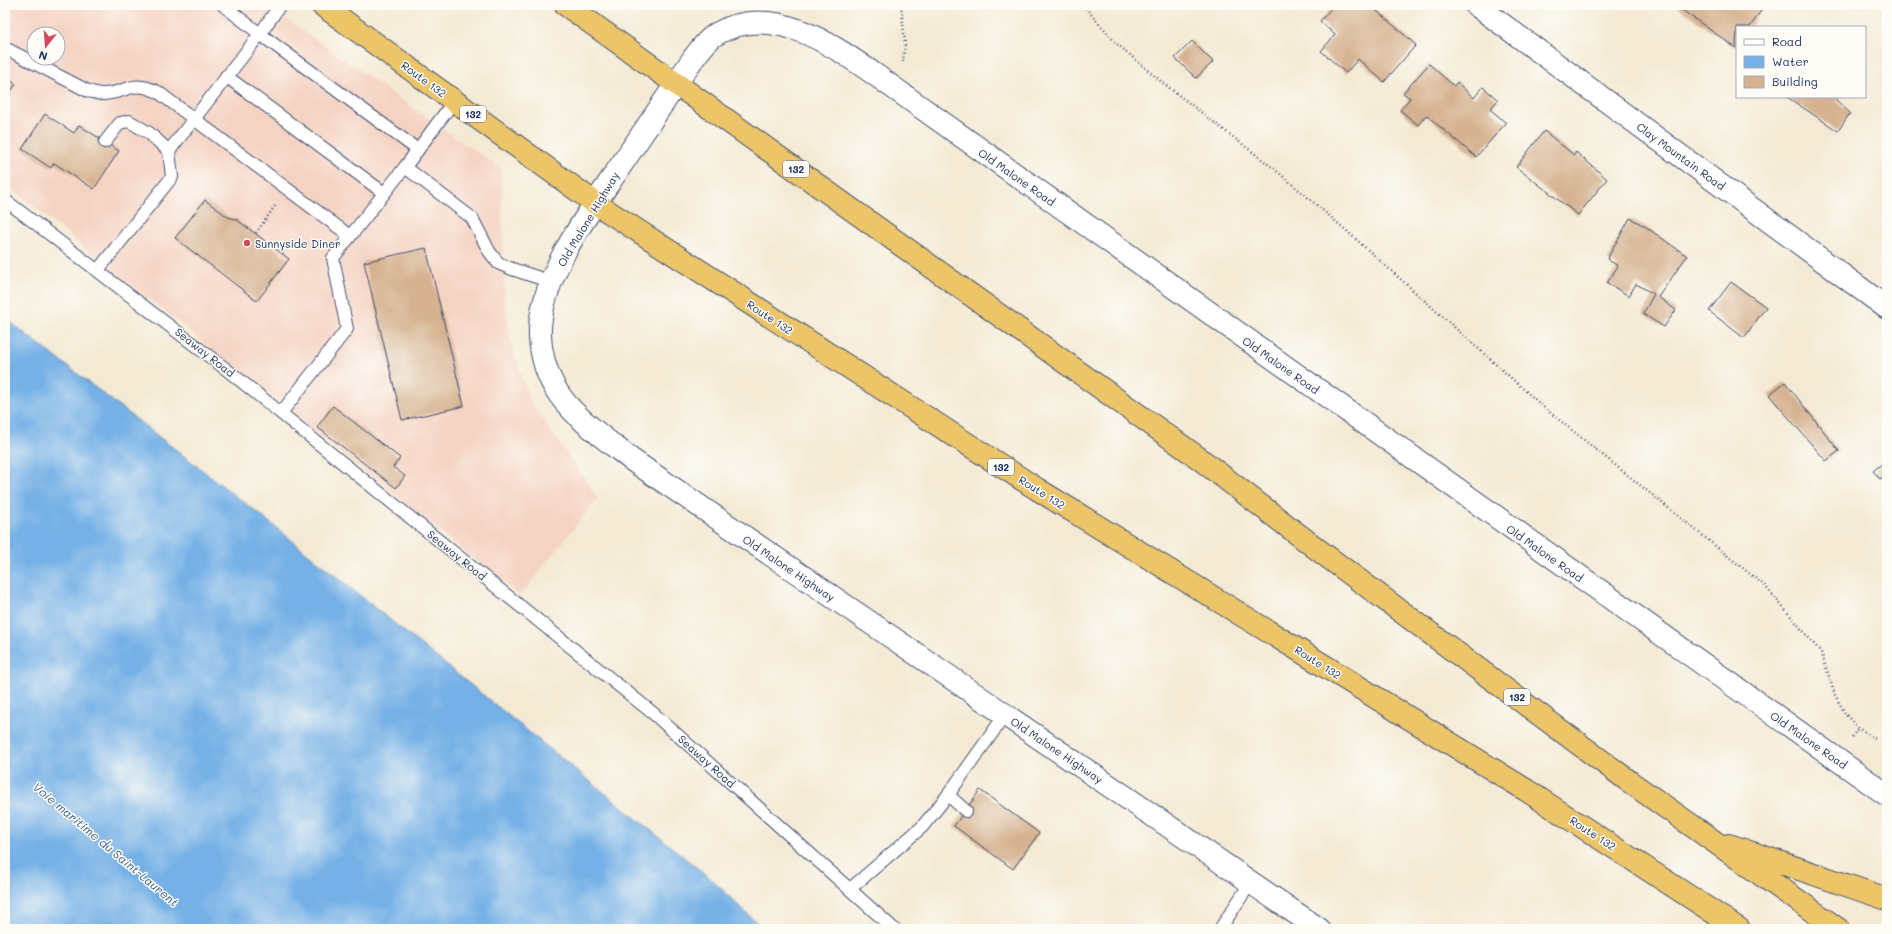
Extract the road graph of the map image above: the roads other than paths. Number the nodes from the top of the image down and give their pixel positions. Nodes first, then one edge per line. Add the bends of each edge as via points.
1 (223, 5) edge
2 (280, 5) edge
3 (322, 5) edge
4 (566, 5) edge
5 (1476, 5) edge
6 (260, 34) junction
7 (5, 48) edge
8 (226, 76) junction
9 (676, 84) junction
10 (454, 101) junction
11 (194, 119) junction
12 (105, 142) dead end
13 (418, 150) junction
14 (169, 151) junction
15 (405, 167) junction
16 (384, 193) junction
17 (5, 200) edge
18 (595, 203) junction
19 (350, 236) junction
20 (98, 270) junction
21 (552, 282) junction
22 (1887, 308) edge
23 (281, 413) junction
24 (1005, 715) junction
25 (948, 795) junction
26 (1887, 795) edge
27 (966, 811) dead end
28 (1706, 837) junction
29 (1251, 882) junction
30 (850, 889) junction
31 (1887, 899) edge
32 (894, 929) edge
33 (1220, 929) edge
34 (1319, 929) edge
35 (1739, 929) edge
36 (1838, 929) edge

1 - 6 lane
2 - 6 lane
3 - 10 highway, Route 132 / 132
4 - 9 highway, 132
5 - 22 street, Clay Mountain Road
6 - 8 lane
6 - 13 lane
7 - 11 lane via 88,91 102,94 146,86
8 - 11 lane
8 - 16 lane
9 - 18 street, Old Malone Highway
9 - 26 street, Old Malone Road via 705,43 726,26 737,21 759,15 774,16 808,29
9 - 28 highway, 132 via 1194,454 1321,552
10 - 13 lane
10 - 18 highway, Route 132 / 132
11 - 14 lane
11 - 19 lane
12 - 14 lane via 120,123 129,121 149,133
13 - 15 lane
14 - 20 lane via 172,177
15 - 16 lane
15 - 21 lane via 472,218 498,263
16 - 19 lane
17 - 20 lane, Seaway Road
18 - 21 street, Old Malone Highway via 564,254
18 - 35 highway, Route 132 / 132 via 1037,489 1526,790
19 - 23 lane via 333,258 346,329
20 - 23 lane, Seaway Road
21 - 24 street, Old Malone Highway via 540,327 541,348 544,364 555,388 570,408 632,460
23 - 30 lane, Seaway Road via 654,714
24 - 25 lane
24 - 29 street, Old Malone Highway
25 - 27 lane
25 - 30 lane via 922,827
28 - 31 highway
28 - 36 highway, 132
29 - 33 lane
29 - 34 street, Old Malone Highway
30 - 32 lane, Seaway Road

